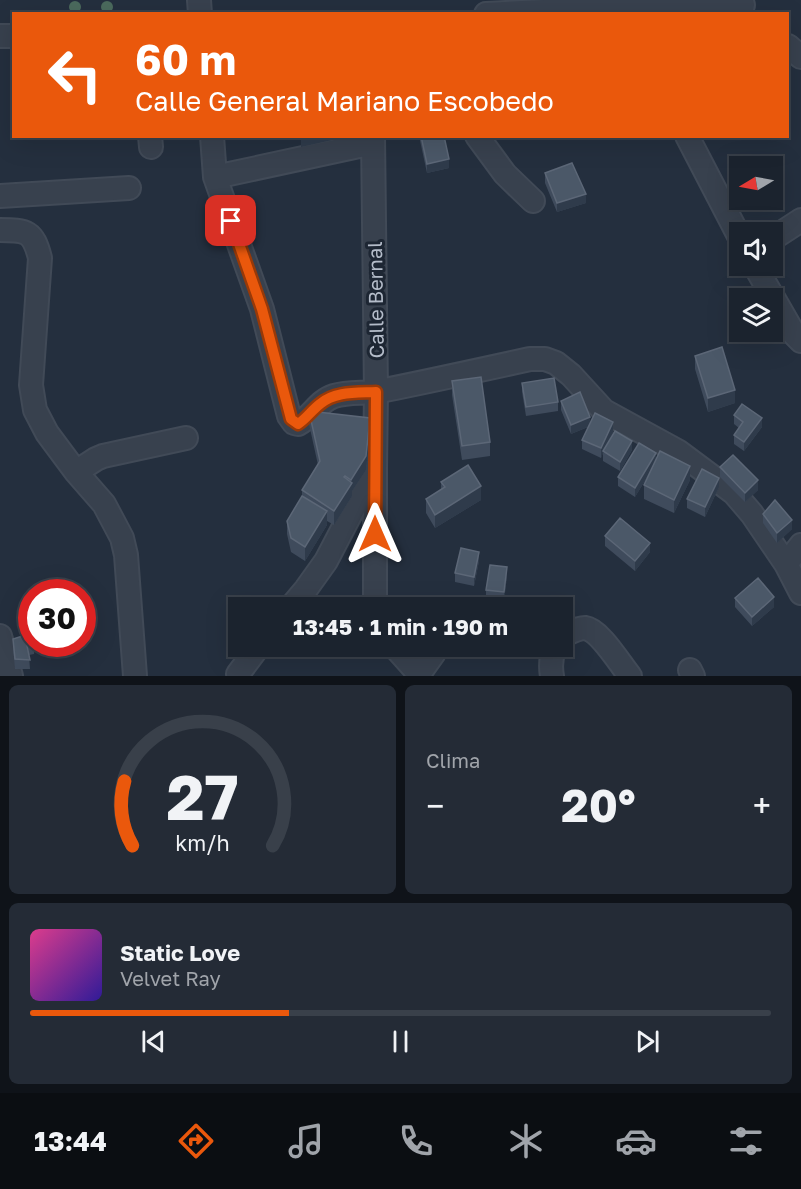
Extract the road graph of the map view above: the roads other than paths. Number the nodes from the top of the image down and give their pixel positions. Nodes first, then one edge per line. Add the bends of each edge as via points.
1 (744, 6) edge
2 (630, 7) edge
3 (527, 12) edge
4 (789, 47) edge
5 (801, 57) edge
6 (212, 138) edge
7 (478, 138) edge
8 (688, 138) edge
9 (373, 140) edge
10 (215, 177) junction
11 (129, 188) dead end
12 (0, 196) edge
13 (533, 201) dead end
14 (801, 220) edge
15 (732, 222) edge
16 (10, 230) edge
17 (783, 232) edge
18 (761, 276) edge
19 (801, 341) edge
20 (376, 392) junction
21 (186, 438) dead end
22 (375, 469) junction
23 (76, 472) junction
24 (801, 545) edge
25 (786, 564) junction
26 (801, 594) edge
27 (298, 597) edge
28 (375, 597) edge
29 (573, 631) edge
30 (0, 636) edge
31 (251, 657) edge
32 (404, 657) edge
33 (431, 657) edge
34 (552, 657) edge
35 (238, 674) dead end
36 (11, 676) edge
37 (135, 676) edge
38 (552, 676) edge
39 (630, 676) edge

1 - 2 street
2 - 3 street
4 - 5 street
6 - 10 street
7 - 13 street via 505,174
8 - 15 street
9 - 10 street
9 - 20 street, Calle Bernal
10 - 20 street via 262,309 291,419 302,422 333,396
11 - 12 street
14 - 17 street
16 - 23 street via 29,234 40,258 32,385 35,410
18 - 19 street
20 - 22 street, Calle Bernal
20 - 25 street via 530,359 556,363 604,411 679,452 734,493
21 - 23 street via 103,456
22 - 27 street via 326,561
22 - 28 street, Calle Bernal
23 - 37 street via 104,504 122,538
24 - 25 street
25 - 26 street
29 - 39 street via 584,628 597,633
30 - 36 street
31 - 35 street
32 - 33 street via 419,674
34 - 38 street

